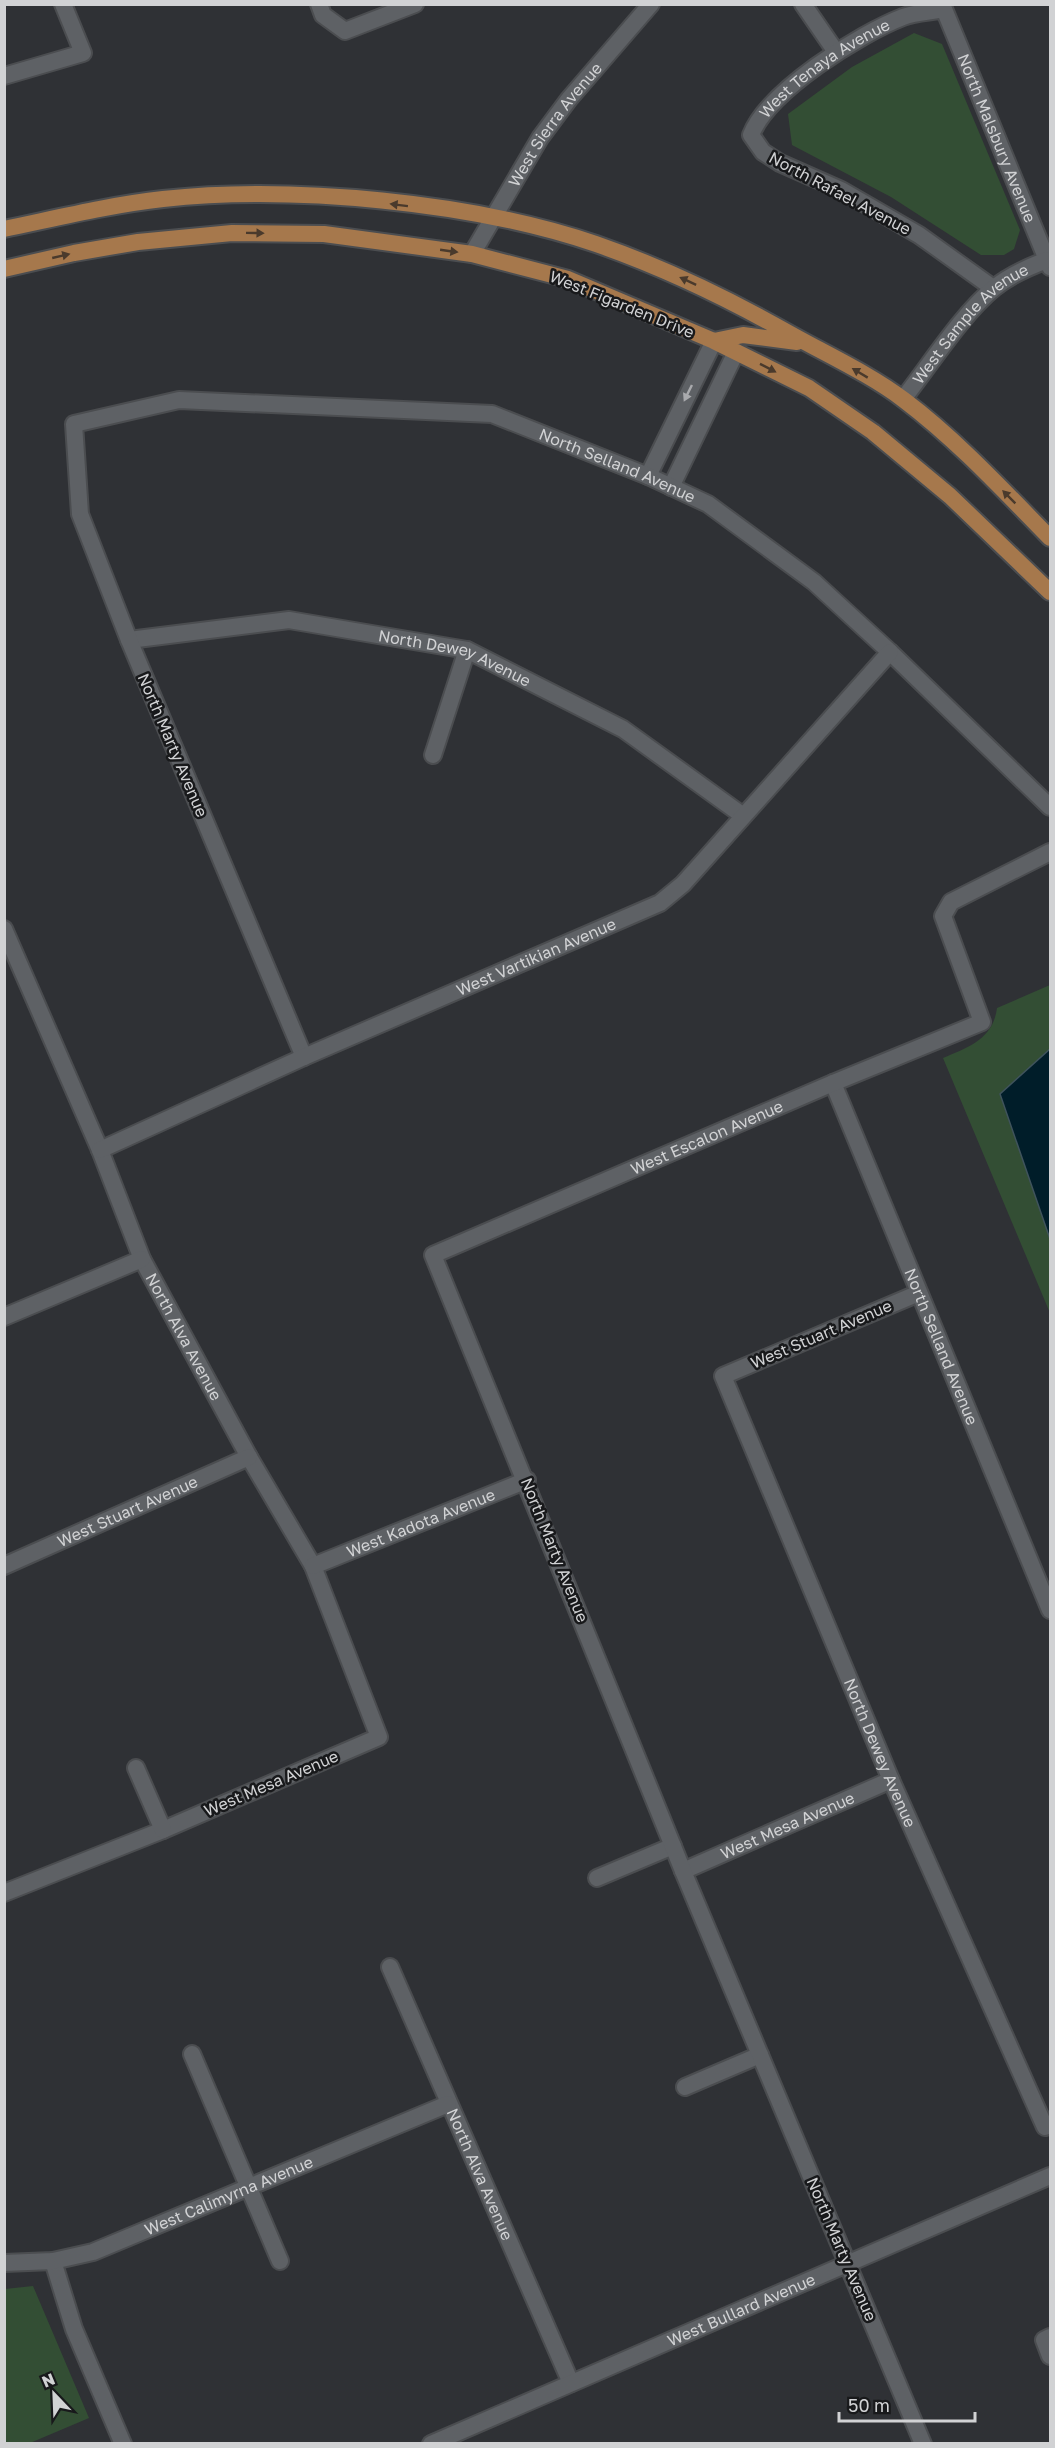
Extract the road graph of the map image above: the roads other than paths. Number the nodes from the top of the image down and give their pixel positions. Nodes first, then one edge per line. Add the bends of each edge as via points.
1 (63, 4) edge
2 (319, 4) edge
3 (415, 4) edge
4 (651, 4) edge
5 (802, 4) edge
6 (944, 9) joint
7 (836, 52) junction
8 (4, 76) edge
9 (751, 135) joint
10 (495, 218) junction
11 (4, 229) edge
12 (472, 254) junction
13 (1049, 263) edge
14 (4, 269) edge
15 (993, 288) junction
16 (714, 341) junction
17 (809, 344) junction
18 (736, 352) junction
19 (903, 399) junction
20 (74, 424) joint
21 (648, 476) junction
22 (671, 487) junction
23 (1050, 538) edge
24 (1050, 592) edge
25 (129, 640) junction
26 (468, 650) junction
27 (890, 652) junction
28 (433, 755) dead end
29 (1050, 807) edge
30 (742, 815) junction
31 (1050, 852) edge
32 (4, 929) edge
33 (304, 1057) junction
34 (832, 1083) junction
35 (100, 1150) junction
36 (433, 1255) joint
37 (142, 1259) junction
38 (919, 1293) junction
39 (4, 1317) edge
40 (723, 1376) joint
41 (249, 1457) junction
42 (527, 1480) junction
43 (4, 1566) edge
44 (313, 1566) junction
45 (1050, 1610) edge
46 (379, 1737) joint
47 (136, 1768) dead end
48 (891, 1780) junction
49 (163, 1830) junction
50 (673, 1846) junction
51 (683, 1871) junction
52 (597, 1878) dead end
53 (4, 1893) edge
54 (390, 1967) dead end
55 (192, 2054) dead end
56 (760, 2055) junction
57 (685, 2087) dead end
58 (448, 2104) junction
59 (1048, 2125) edge
60 (1050, 2176) edge
61 (249, 2188) junction
62 (53, 2261) junction
63 (280, 2261) dead end
64 (4, 2263) edge
65 (848, 2264) junction
66 (1050, 2337) edge
67 (1050, 2356) edge
68 (571, 2383) junction
69 (123, 2444) edge
70 (431, 2444) edge
71 (923, 2444) edge

1 - 8 street via 83,53
2 - 3 street via 323,15 345,31
4 - 10 street, West Sierra Avenue via 540,138
5 - 7 street
6 - 7 street, West Tenaya Avenue via 904,17
6 - 13 street, North Malsbury Avenue
7 - 9 street, West Tenaya Avenue via 772,102
9 - 15 street, North Rafael Avenue via 763,152 780,163 841,190 919,234
10 -> 11 main road via 350,199 248,194 101,208
10 - 12 street, West Sierra Avenue
17 -> 10 main road via 666,271 594,243
14 -> 12 main road, West Figarden Drive via 138,242 232,233 324,234
12 - 16 main road, West Figarden Drive via 568,279
13 - 15 street, West Sample Avenue via 1016,273
15 - 19 street, West Sample Avenue
16 - 17 main road via 743,335
16 - 18 main road, West Figarden Drive
16 -> 21 street
19 -> 17 main road
18 - 22 street
18 -> 24 main road, West Figarden Drive via 809,388 873,432 950,496
23 -> 19 main road via 987,474
20 - 21 street, North Selland Avenue via 179,400 492,414
20 - 25 street, North Marty Avenue via 80,514
21 - 22 street, North Selland Avenue
22 - 27 street, North Selland Avenue via 708,504 814,582
25 - 26 street, North Dewey Avenue via 289,620
25 - 33 street, North Marty Avenue
26 - 28 street
26 - 30 street, North Dewey Avenue via 623,729
27 - 29 street, North Selland Avenue
27 - 30 street, West Vartikian Avenue
30 - 33 street, West Vartikian Avenue via 683,884 660,903
31 - 34 street, West Escalon Avenue via 951,902 944,916 982,1022
32 - 35 street, North Alva Avenue
33 - 35 street, West Vartikian Avenue
34 - 36 street, West Escalon Avenue
34 - 38 street, North Selland Avenue
35 - 37 street, North Alva Avenue
36 - 42 street, North Marty Avenue
37 - 39 street
37 - 41 street, North Alva Avenue
38 - 40 street, West Stuart Avenue
38 - 45 street, North Selland Avenue
40 - 48 street, North Dewey Avenue
41 - 43 street, West Stuart Avenue
41 - 44 street, North Alva Avenue
42 - 44 street, West Kadota Avenue
42 - 50 street, North Marty Avenue
44 - 46 street, North Alva Avenue
46 - 49 street, West Mesa Avenue
47 - 49 street
48 - 51 street, West Mesa Avenue
48 - 59 street, North Dewey Avenue
49 - 53 street, West Mesa Avenue
50 - 51 street, North Marty Avenue
50 - 52 street
51 - 56 street, North Marty Avenue
54 - 58 street, North Alva Avenue
55 - 61 street
56 - 57 street
56 - 65 street, North Marty Avenue
58 - 61 street, West Calimyrna Avenue
58 - 68 street, North Alva Avenue
60 - 65 street, West Bullard Avenue
61 - 62 street, West Calimyrna Avenue via 114,2245
61 - 63 street
62 - 64 street, West Calimyrna Avenue
62 - 69 street via 74,2329
65 - 68 street, West Bullard Avenue
65 - 71 street, North Marty Avenue
66 - 67 street via 1044,2340
68 - 70 street, West Bullard Avenue

